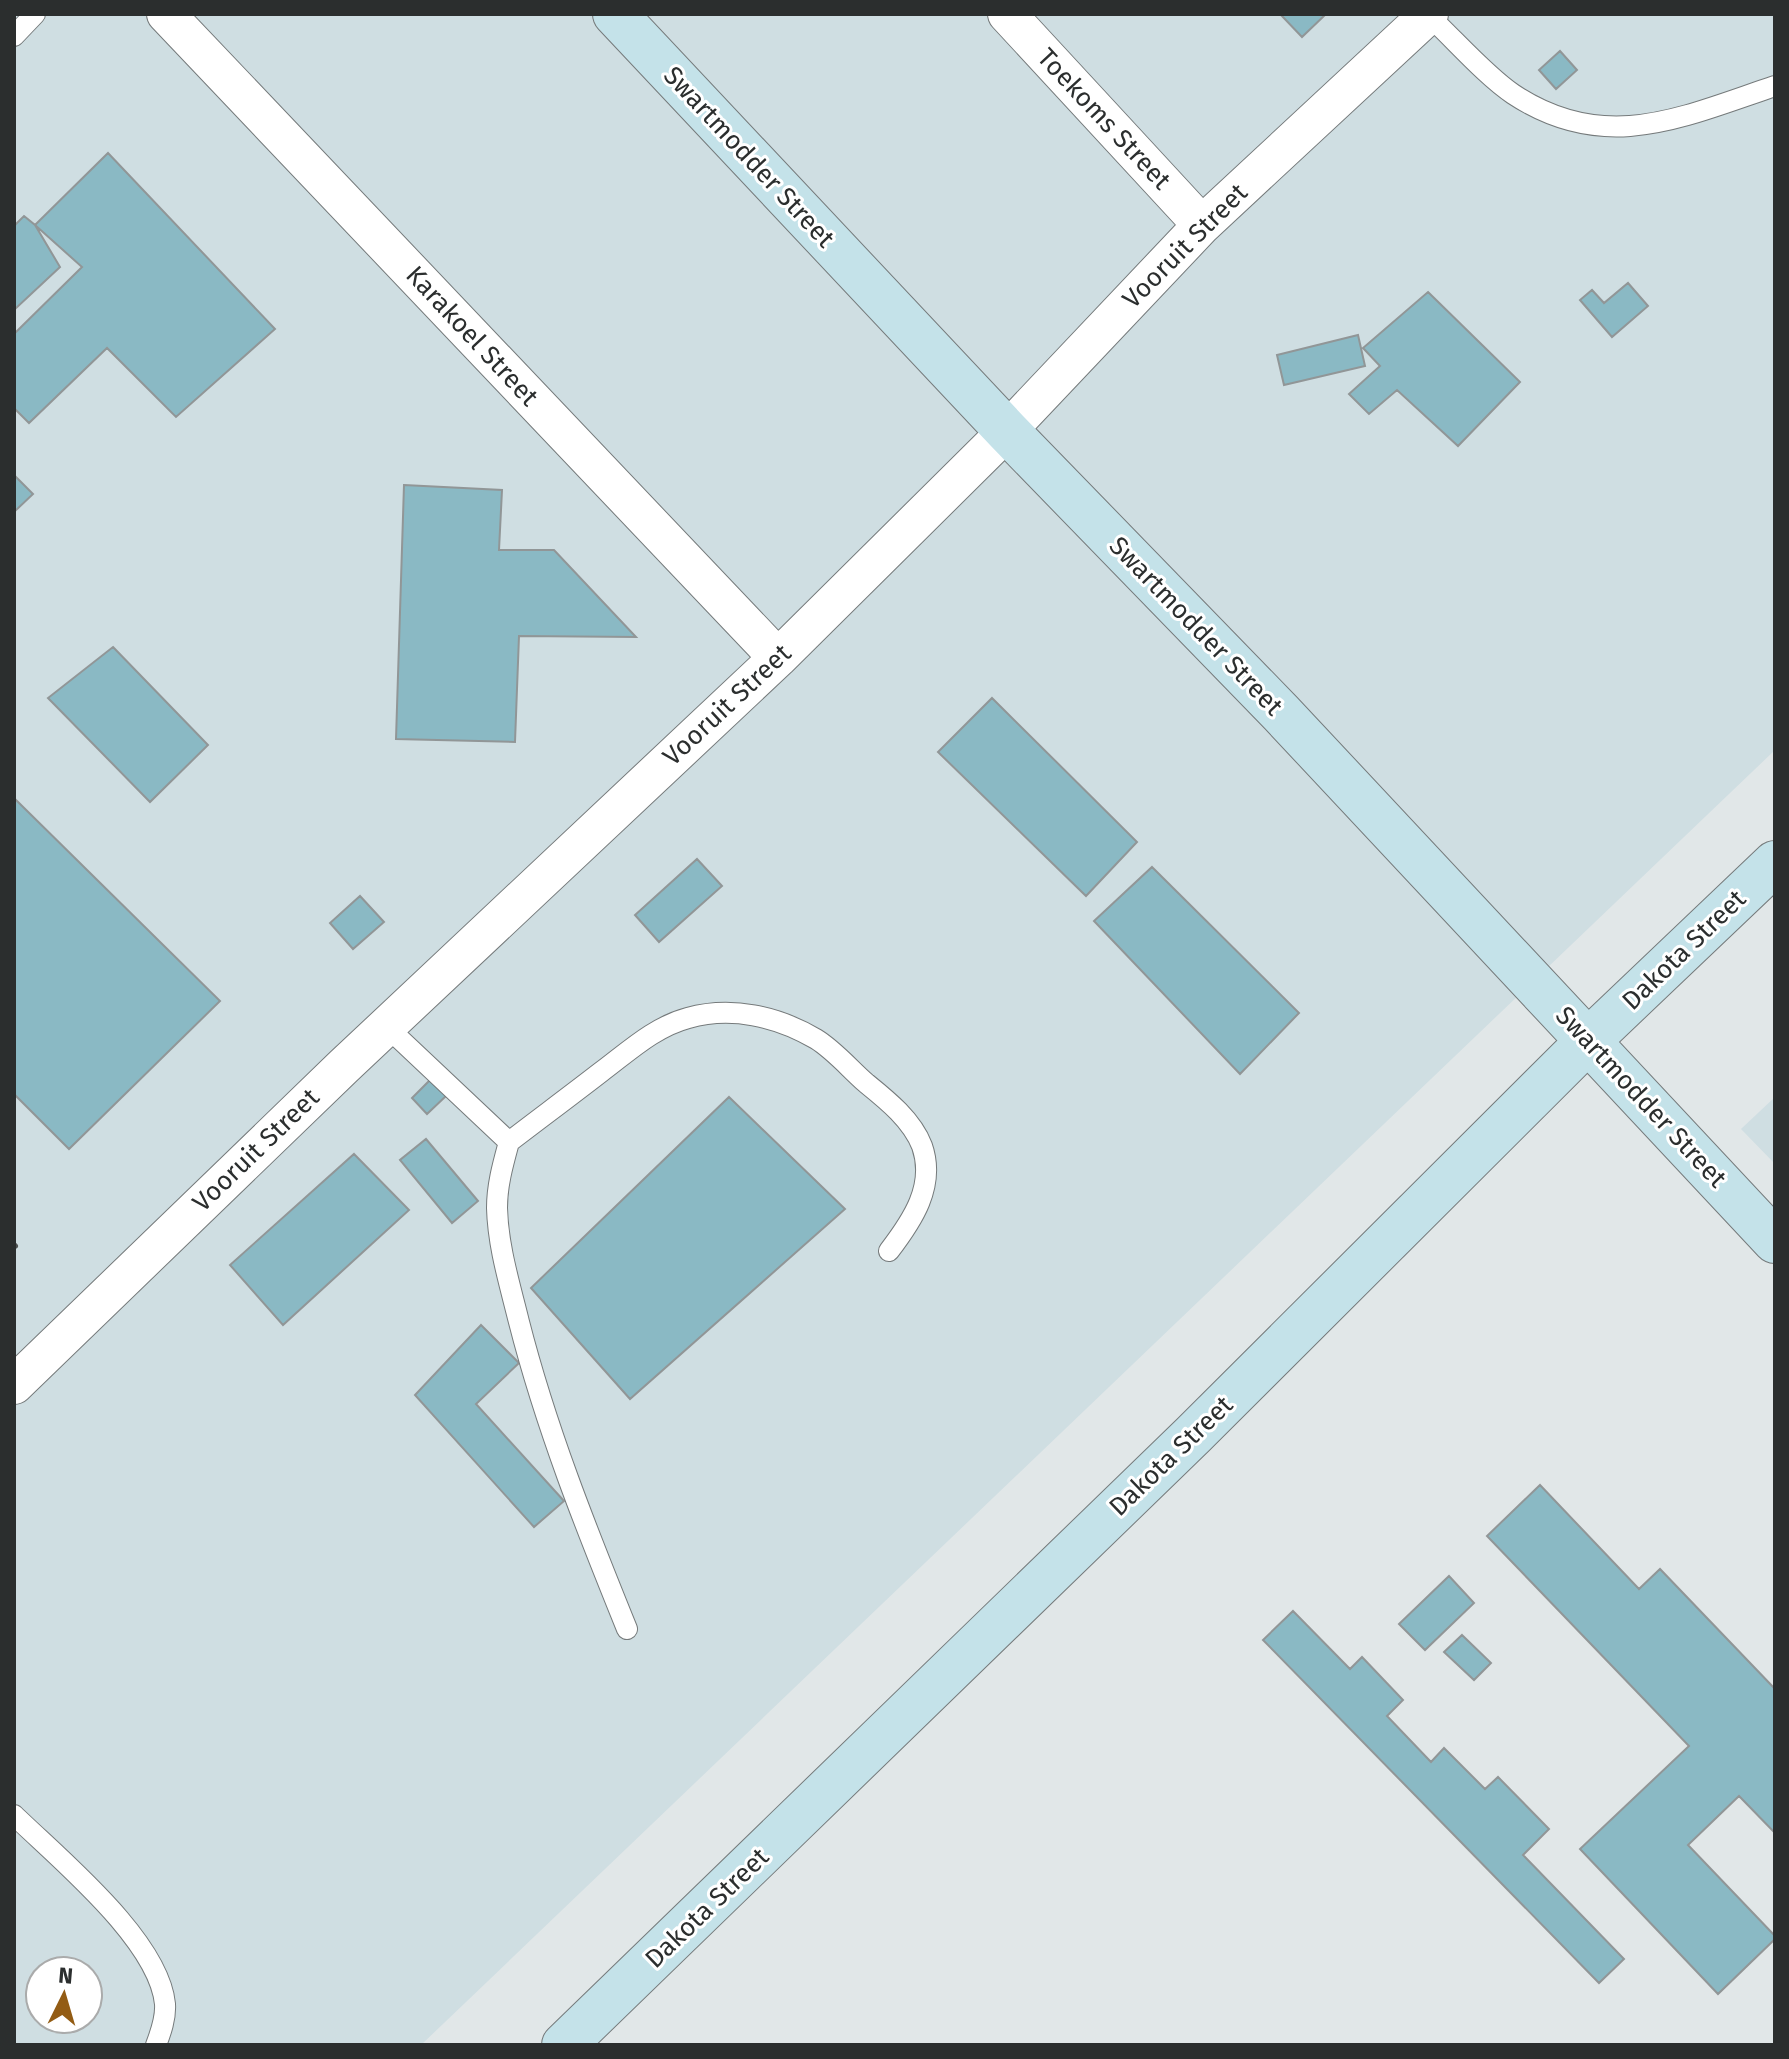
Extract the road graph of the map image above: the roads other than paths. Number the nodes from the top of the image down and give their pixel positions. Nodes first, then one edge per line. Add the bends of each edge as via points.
1 (35, 14) edge
2 (166, 14) edge
3 (615, 14) edge
4 (1007, 14) edge
5 (1429, 14) edge
6 (14, 36) edge
7 (1775, 86) edge
8 (1202, 225) junction
9 (1007, 431) junction
10 (778, 658) junction
11 (1775, 863) edge
12 (386, 1026) junction
13 (1589, 1040) junction
14 (509, 1142) junction
15 (1775, 1241) edge
16 (889, 1251) dead end
17 (14, 1385) edge
18 (627, 1629) dead end
19 (14, 1815) edge
20 (156, 2045) edge
21 (564, 2045) edge

1 - 6 lane
2 - 10 street, Karakoel Street
3 - 9 main road, Swartmodder Street
4 - 8 street, Toekoms Street
5 - 7 lane via 1511,92 1544,113 1575,123 1613,128 1661,123
5 - 8 street, Vooruit Street
8 - 9 street, Vooruit Street
9 - 10 street, Vooruit Street
9 - 13 main road, Swartmodder Street
10 - 12 street, Vooruit Street
11 - 13 main road, Dakota Street
12 - 14 lane
12 - 17 street, Vooruit Street
13 - 15 main road, Swartmodder Street
13 - 21 main road, Dakota Street via 1193,1435
14 - 16 lane via 655,1031 687,1018 722,1013 777,1021 817,1040 887,1100 922,1147 923,1196
14 - 18 lane via 498,1179 501,1248 552,1432
19 - 20 lane via 104,1903 149,1959 165,2004

